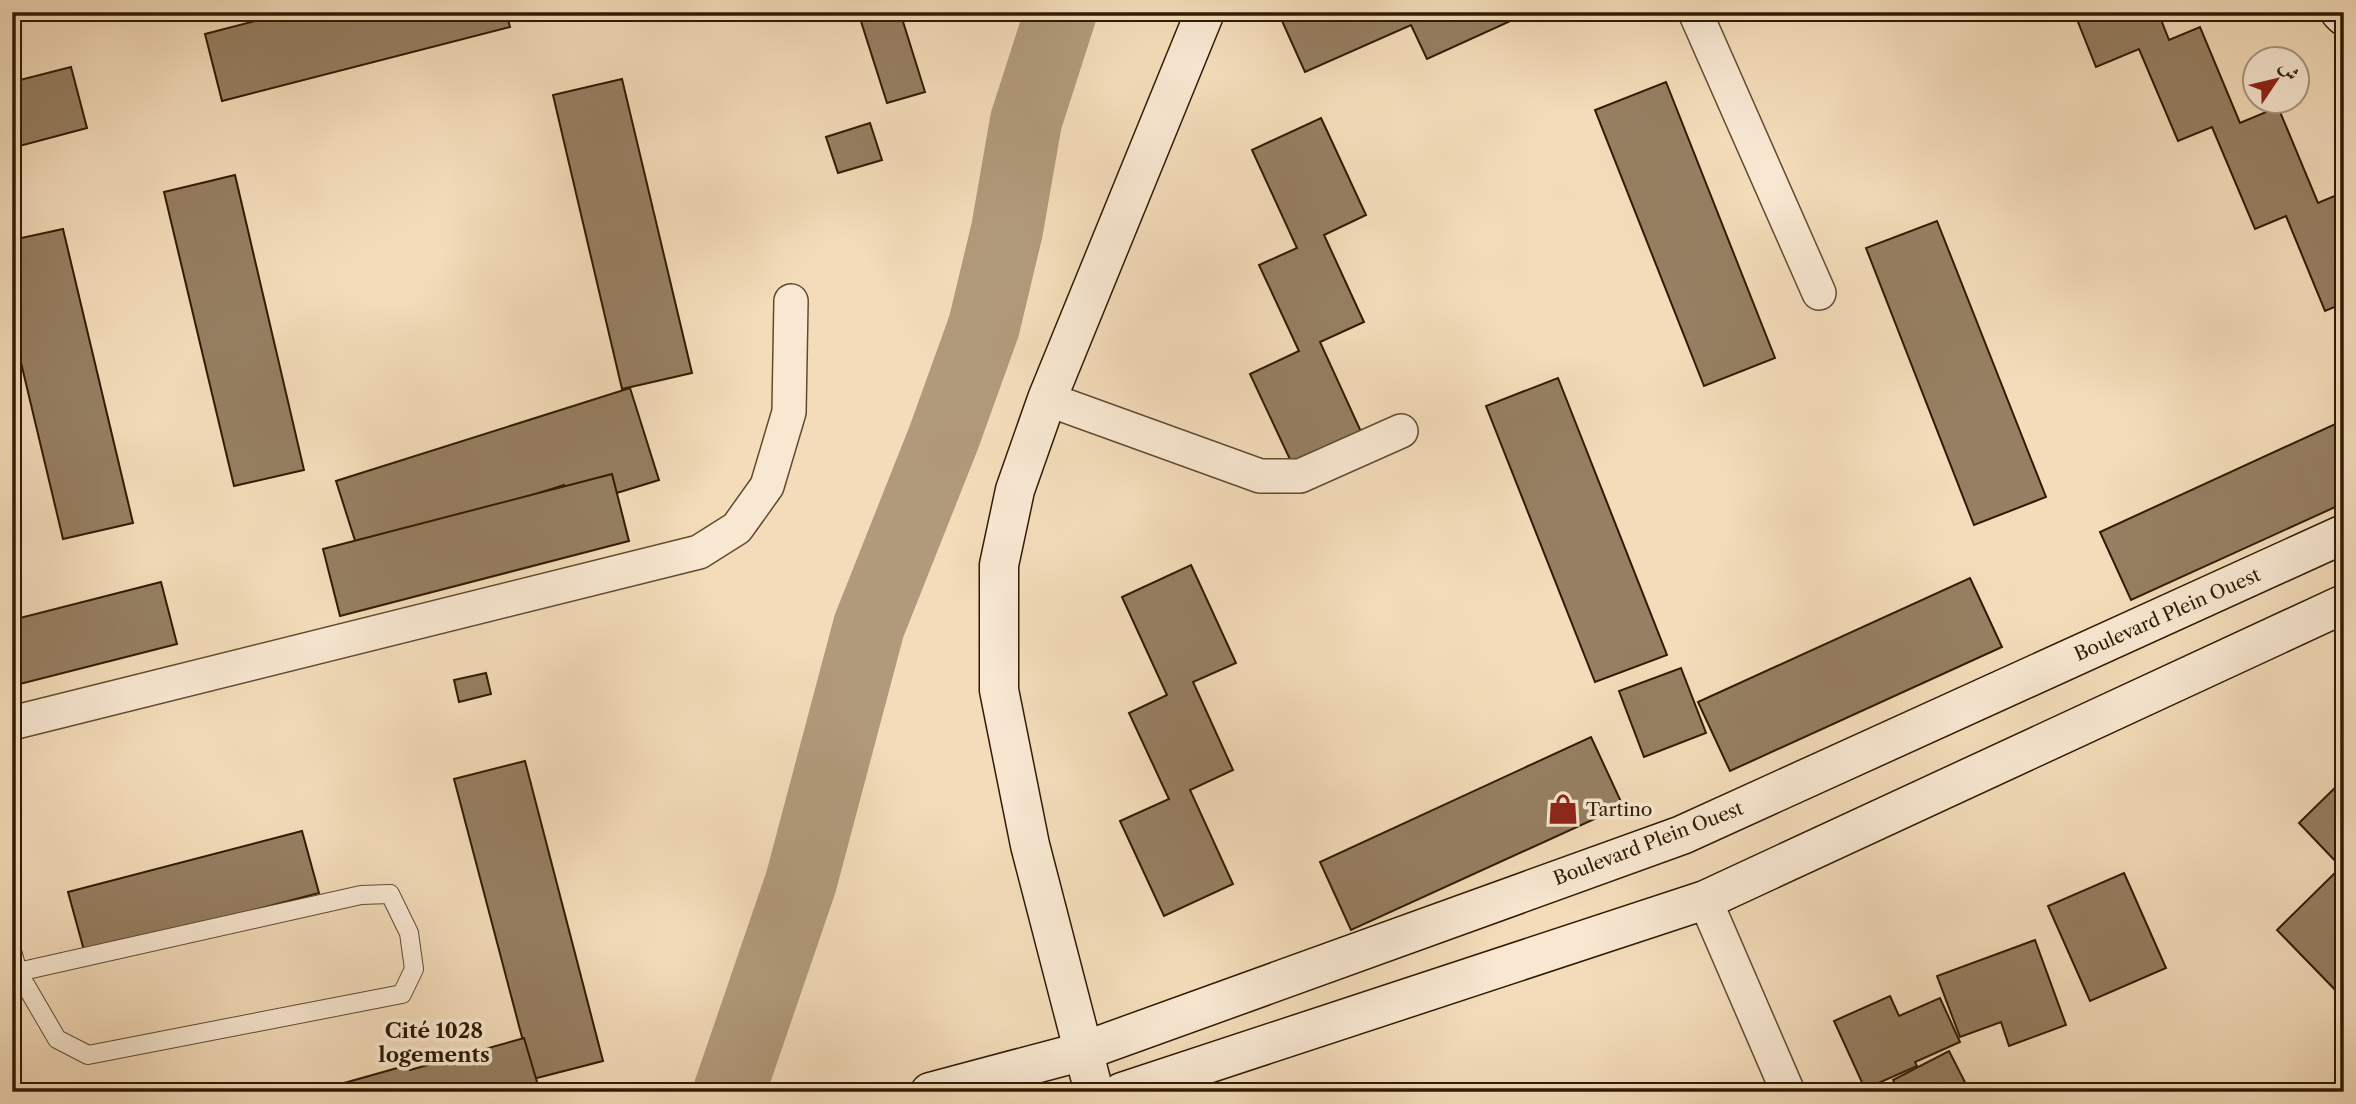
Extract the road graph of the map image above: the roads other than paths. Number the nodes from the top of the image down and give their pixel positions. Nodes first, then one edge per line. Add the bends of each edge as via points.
1 (1205, 12) edge
2 (1695, 12) edge
3 (1819, 293) dead end
4 (791, 301) dead end
5 (1047, 399) junction
6 (1401, 431) dead end
7 (2344, 534) edge
8 (2344, 604) edge
9 (12, 723) edge
10 (1705, 900) junction
11 (12, 951) edge
12 (18, 972) junction
13 (1084, 1051) junction
14 (930, 1092) edge
15 (1094, 1092) edge
16 (1122, 1092) edge
17 (1788, 1092) edge

1 - 5 main road
2 - 3 street
4 - 9 street via 789,412 767,486 737,528 699,552
5 - 6 street via 1260,476 1300,477
5 - 13 main road via 1015,491 999,565 999,690 1030,845
7 - 13 main road, Boulevard Plein Ouest via 1682,835
8 - 10 main road
10 - 16 main road
10 - 17 street
11 - 12 lane
12 - 12 lane via 57,1039 88,1055 402,994 414,969 409,933 390,894 361,895
13 - 14 main road, Boulevard Plein Ouest
13 - 15 main road

